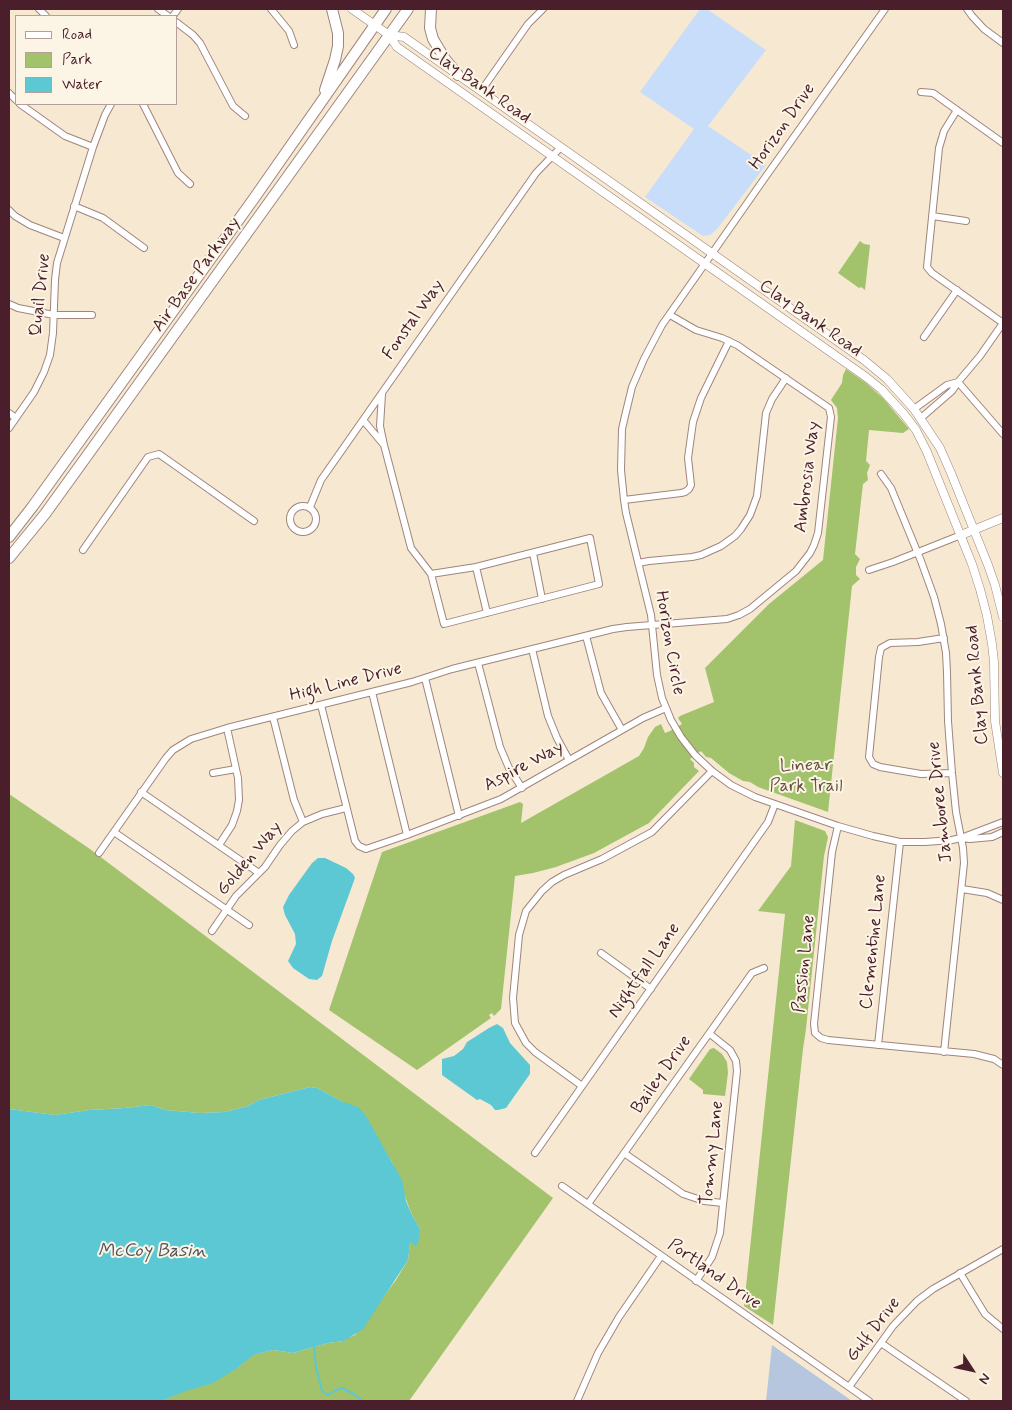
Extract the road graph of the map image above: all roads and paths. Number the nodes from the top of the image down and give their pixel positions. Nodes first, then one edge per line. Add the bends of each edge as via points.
1 (271, 9) edge
2 (332, 9) edge
3 (352, 9) edge
4 (386, 9) edge
5 (408, 9) edge
6 (431, 9) edge
7 (543, 9) edge
8 (885, 9) edge
9 (967, 9) edge
10 (178, 23) edge
11 (375, 25) junction
12 (389, 35) junction
13 (1003, 43) edge
14 (294, 45) dead end
15 (458, 75) junction
16 (481, 91) junction
17 (921, 92) dead end
18 (322, 100) junction
19 (21, 105) edge
20 (111, 105) edge
21 (144, 105) edge
22 (957, 110) junction
23 (245, 116) dead end
24 (1003, 142) edge
25 (93, 147) junction
26 (561, 147) junction
27 (552, 156) junction
28 (190, 184) dead end
29 (74, 206) junction
30 (9, 210) edge
31 (932, 216) junction
32 (966, 220) dead end
33 (64, 238) junction
34 (144, 248) dead end
35 (712, 254) junction
36 (705, 264) junction
37 (957, 290) junction
38 (9, 304) edge
39 (54, 315) junction
40 (92, 315) dead end
41 (670, 315) junction
42 (1003, 323) edge
43 (924, 337) dead end
44 (729, 341) junction
45 (786, 378) junction
46 (958, 382) junction
47 (382, 393) junction
48 (914, 410) junction
49 (9, 413) edge
50 (16, 418) junction
51 (921, 418) junction
52 (364, 420) junction
53 (9, 428) edge
54 (1003, 434) edge
55 (384, 445) junction
56 (880, 474) dead end
57 (624, 500) junction
58 (310, 507) junction
59 (1003, 518) edge
60 (254, 521) dead end
61 (974, 530) junction
62 (961, 535) junction
63 (9, 537) edge
64 (83, 550) dead end
65 (918, 552) junction
66 (533, 553) junction
67 (9, 558) edge
68 (638, 563) junction
69 (476, 567) junction
70 (869, 570) dead end
71 (431, 574) junction
72 (542, 599) junction
73 (487, 613) junction
74 (1003, 618) edge
75 (652, 625) junction
76 (586, 636) junction
77 (944, 638) junction
78 (532, 649) junction
79 (478, 663) junction
80 (425, 678) junction
81 (372, 692) junction
82 (321, 705) junction
83 (666, 708) junction
84 (273, 717) junction
85 (226, 728) junction
86 (622, 730) junction
87 (569, 760) junction
88 (236, 769) junction
89 (712, 771) junction
90 (213, 773) dead end
91 (952, 773) junction
92 (1003, 773) edge
93 (522, 788) junction
94 (141, 792) junction
95 (775, 804) junction
96 (346, 808) junction
97 (459, 816) junction
98 (303, 822) junction
99 (1003, 822) edge
100 (838, 826) junction
101 (114, 832) junction
102 (1003, 832) edge
103 (407, 835) junction
104 (961, 838) junction
105 (900, 842) junction
106 (219, 845) junction
107 (99, 853) dead end
108 (259, 873) junction
109 (962, 889) junction
110 (1003, 900) edge
111 (227, 910) junction
112 (249, 925) dead end
113 (212, 931) dead end
114 (601, 953) dead end
115 (764, 968) dead end
116 (651, 989) junction
117 (710, 1034) junction
118 (878, 1045) junction
119 (944, 1052) junction
120 (1001, 1061) edge
121 (582, 1086) junction
122 (535, 1153) dead end
123 (624, 1153) junction
124 (562, 1186) dead end
125 (723, 1203) junction
126 (588, 1204) junction
127 (1003, 1249) edge
128 (661, 1256) junction
129 (960, 1273) junction
130 (696, 1280) junction
131 (1003, 1329) edge
132 (881, 1344) junction
133 (850, 1387) junction
134 (577, 1401) edge
135 (869, 1401) edge
136 (966, 1401) edge

1 - 14 street via 289,31
2 - 18 main road via 338,46
3 - 11 street, Clay Bank Road
4 - 11 main road, Air Base Parkway
5 - 12 main road, Air Base Parkway
6 - 15 main road via 433,39
7 - 16 street via 528,24
8 - 35 street, Horizon Drive
9 - 13 street via 984,29
10 - 23 street via 200,43 233,106
11 - 12 street, Clay Bank Road
11 - 18 main road, Air Base Parkway
12 - 15 street, Clay Bank Road via 404,37
12 - 27 street, Clay Bank Road via 397,47
12 - 67 main road, Air Base Parkway via 89,453
15 - 16 street, Clay Bank Road
16 - 26 street, Clay Bank Road
17 - 22 street via 933,93
18 - 63 main road, Air Base Parkway
19 - 25 street via 65,136
20 - 25 street, Quail Drive
21 - 28 street via 178,173
22 - 24 street
22 - 31 street via 941,140
25 - 29 street, Quail Drive
26 - 27 street, Fonstal Way
26 - 35 street, Clay Bank Road
27 - 36 street, Clay Bank Road
27 - 47 street, Fonstal Way via 530,180
29 - 33 street, Quail Drive
29 - 34 street via 102,218
30 - 33 street via 30,225
31 - 32 street
31 - 37 street via 926,267
33 - 39 street, Quail Drive via 57,262
35 - 36 street, Horizon Drive
35 - 48 street, Clay Bank Road via 864,360
36 - 41 street, Horizon Circle
36 - 62 street, Clay Bank Road via 881,389 916,430
37 - 42 street
37 - 43 street
38 - 39 street
39 - 40 street
39 - 50 street, Quail Drive via 54,333 44,372
41 - 44 street, Ambrosia Way via 696,330
41 - 57 street, Horizon Circle via 637,372 628,401 621,442
42 - 46 street
44 - 45 street, Ambrosia Way
44 - 57 street via 700,398 693,422 688,458 690,488 685,492
45 - 68 street via 766,413 757,496 741,530 721,546 700,555
45 - 75 street, Ambrosia Way via 828,405 831,413 818,533 810,554 791,576 739,615 722,620
46 - 48 street via 947,385
46 - 51 street via 952,392
46 - 54 street
47 - 52 street, Fonstal Way
47 - 55 street via 380,426
48 - 51 street, Clay Bank Road
49 - 50 street
50 - 53 street, Quail Drive
51 - 61 street, Clay Bank Road via 940,448
52 - 55 street
52 - 58 street, Fonstal Way via 321,480
55 - 71 street via 411,548
56 - 65 street, Jamboree Drive via 891,488
57 - 68 street, Horizon Circle
58 - 58 street via 299,506 291,513 291,524 296,530 303,532 315,524 316,516
59 - 61 street
60 - 64 street via 159,454 148,457
61 - 62 street
61 - 74 street, Clay Bank Road via 995,585
62 - 65 street
62 - 92 street, Clay Bank Road via 980,589 992,644 995,721
65 - 70 street
65 - 77 street, Jamboree Drive
66 - 69 street
66 - 72 street
66 - 72 street via 590,538 599,584
68 - 75 street, Horizon Circle
69 - 71 street
69 - 73 street
71 - 73 street via 444,624
72 - 73 street
75 - 76 street, High Line Drive
75 - 83 street, Horizon Circle via 659,686
76 - 78 street, High Line Drive
76 - 86 street via 598,684
77 - 91 street, Jamboree Drive
77 - 91 street via 890,643 881,648 869,757 880,767 921,774
78 - 79 street, High Line Drive
78 - 87 street via 548,716
79 - 80 street, High Line Drive
79 - 93 street via 500,747
80 - 81 street, High Line Drive
80 - 97 street
81 - 82 street, High Line Drive
81 - 103 street
82 - 84 street, High Line Drive
82 - 96 street
83 - 86 street, Aspire Way
83 - 89 street, Horizon Circle via 675,728
84 - 85 street, High Line Drive
84 - 98 street via 294,800
85 - 88 street
85 - 94 street, High Line Drive via 191,738 173,750
86 - 87 street, Aspire Way
87 - 93 street, Aspire Way
88 - 90 street
88 - 106 street via 239,787 237,811
89 - 95 street, Horizon Circle via 731,785
89 - 121 street via 652,832 602,860 552,882 526,911 519,935 514,989 515,1022 535,1052
91 - 104 street, Jamboree Drive
93 - 97 street, Aspire Way
94 - 101 street, High Line Drive
94 - 106 street
95 - 100 street, Horizon Circle
95 - 116 street, Nightfall Lane via 768,822
96 - 98 street, Golden Way
96 - 103 street, Aspire Way via 355,841 362,848
97 - 103 street, Aspire Way
98 - 108 street, Golden Way
99 - 104 street, Horizon Circle
100 - 105 street, Horizon Circle
100 - 118 street, Passion Lane via 831,861 814,1030 824,1039
101 - 107 street, High Line Drive
101 - 111 street
102 - 104 street, Horizon Circle via 992,837
104 - 105 street, Horizon Circle
104 - 109 street, Jamboree Drive via 964,863
105 - 118 street, Clementine Lane
106 - 108 street
108 - 111 street, Golden Way
109 - 110 street
109 - 119 street, Jamboree Drive
111 - 112 street
111 - 113 street, Golden Way
114 - 116 street
115 - 117 street, Bailey Drive via 752,973
116 - 121 street, Nightfall Lane
117 - 123 street, Bailey Drive
117 - 125 street, Tommy Lane via 730,1050 737,1066
118 - 119 street, Passion Lane
119 - 120 street, Passion Lane
121 - 122 street, Nightfall Lane
123 - 125 street via 683,1194
123 - 126 street, Bailey Drive
124 - 126 street, Portland Drive
125 - 130 street, Tommy Lane via 715,1251
126 - 128 street, Portland Drive
127 - 129 street, Gulf Drive
128 - 130 street, Portland Drive
128 - 134 street via 598,1353
129 - 131 street via 985,1314
129 - 132 street, Gulf Drive via 917,1301
130 - 133 street, Portland Drive
132 - 133 street, Gulf Drive
132 - 136 street
133 - 135 street, Portland Drive

